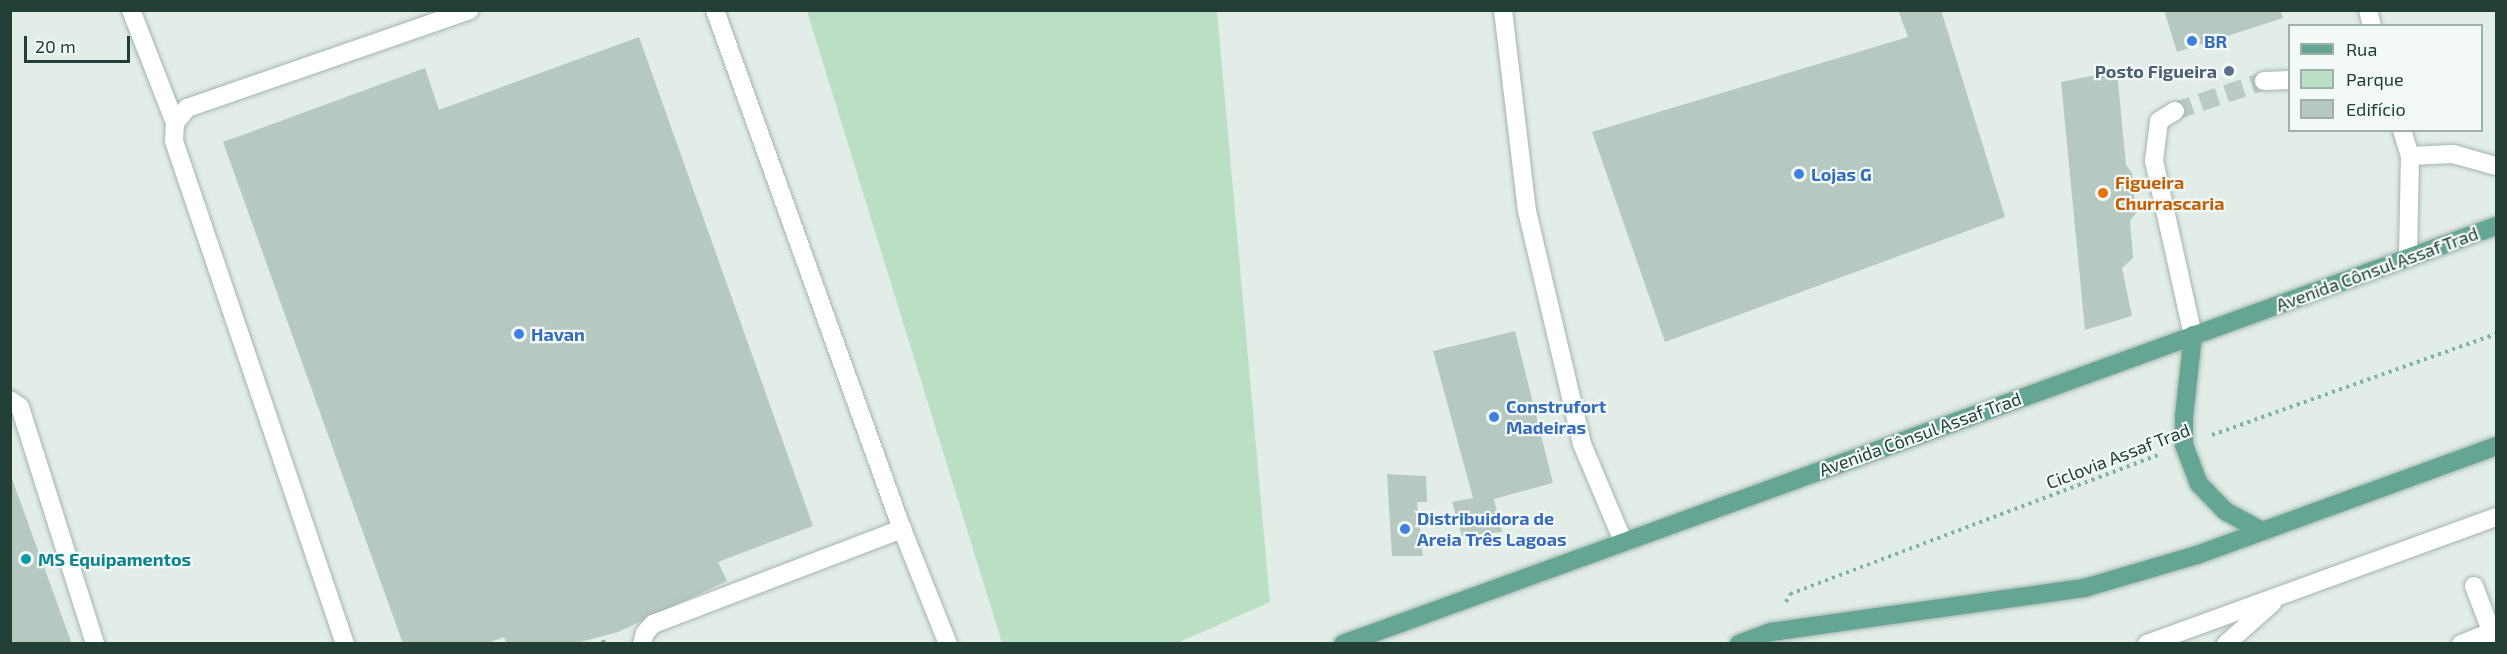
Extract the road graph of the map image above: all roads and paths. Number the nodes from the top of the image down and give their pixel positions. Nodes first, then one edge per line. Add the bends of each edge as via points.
1 (131, 10) edge
2 (470, 10) edge
3 (715, 10) edge
4 (1503, 10) edge
5 (2288, 80) edge
6 (2264, 81) tunnel mouth
7 (2175, 111) tunnel mouth
8 (175, 123) junction
9 (2403, 132) edge
10 (2410, 156) junction
11 (2496, 166) edge
12 (2496, 226) edge
13 (2408, 258) junction
14 (2496, 334) edge
15 (2193, 335) junction
16 (10, 400) edge
17 (2184, 445) junction
18 (2496, 446) edge
19 (2496, 517) edge
20 (902, 529) junction
21 (2262, 531) junction
22 (1623, 541) junction
23 (2474, 586) dead end
24 (2282, 595) junction
25 (1771, 632) junction
26 (2493, 638) edge
27 (95, 644) edge
28 (345, 644) edge
29 (642, 644) edge
30 (948, 644) edge
31 (1343, 644) edge
32 (1739, 644) edge
33 (2147, 644) edge
34 (2226, 644) edge
35 (2461, 644) edge

1 - 8 street
2 - 8 street via 187,108
3 - 20 street
4 - 22 street via 1527,211 1582,444
5 - 6 street
7 - 15 street via 2159,121 2154,160
8 - 28 street via 174,141
9 - 10 street
10 - 11 street via 2453,154
10 - 13 street
12 - 13 main road, Avenida Cônsul Assaf Trad
13 - 15 main road, Avenida Cônsul Assaf Trad
14 - 17 path, Ciclovia Assaf Trad
15 - 17 main road
15 - 22 main road, Avenida Cônsul Assaf Trad
16 - 27 street via 20,407
17 - 21 main road via 2199,484 2225,511
17 - 25 path, Ciclovia Assaf Trad via 1790,594
18 - 21 main road
19 - 24 street
20 - 29 street via 653,624
20 - 30 street
21 - 25 main road via 2197,555 2084,588
22 - 31 main road, Avenida Cônsul Assaf Trad
23 - 26 street
24 - 33 street
24 - 34 street
25 - 32 main road
26 - 35 street

